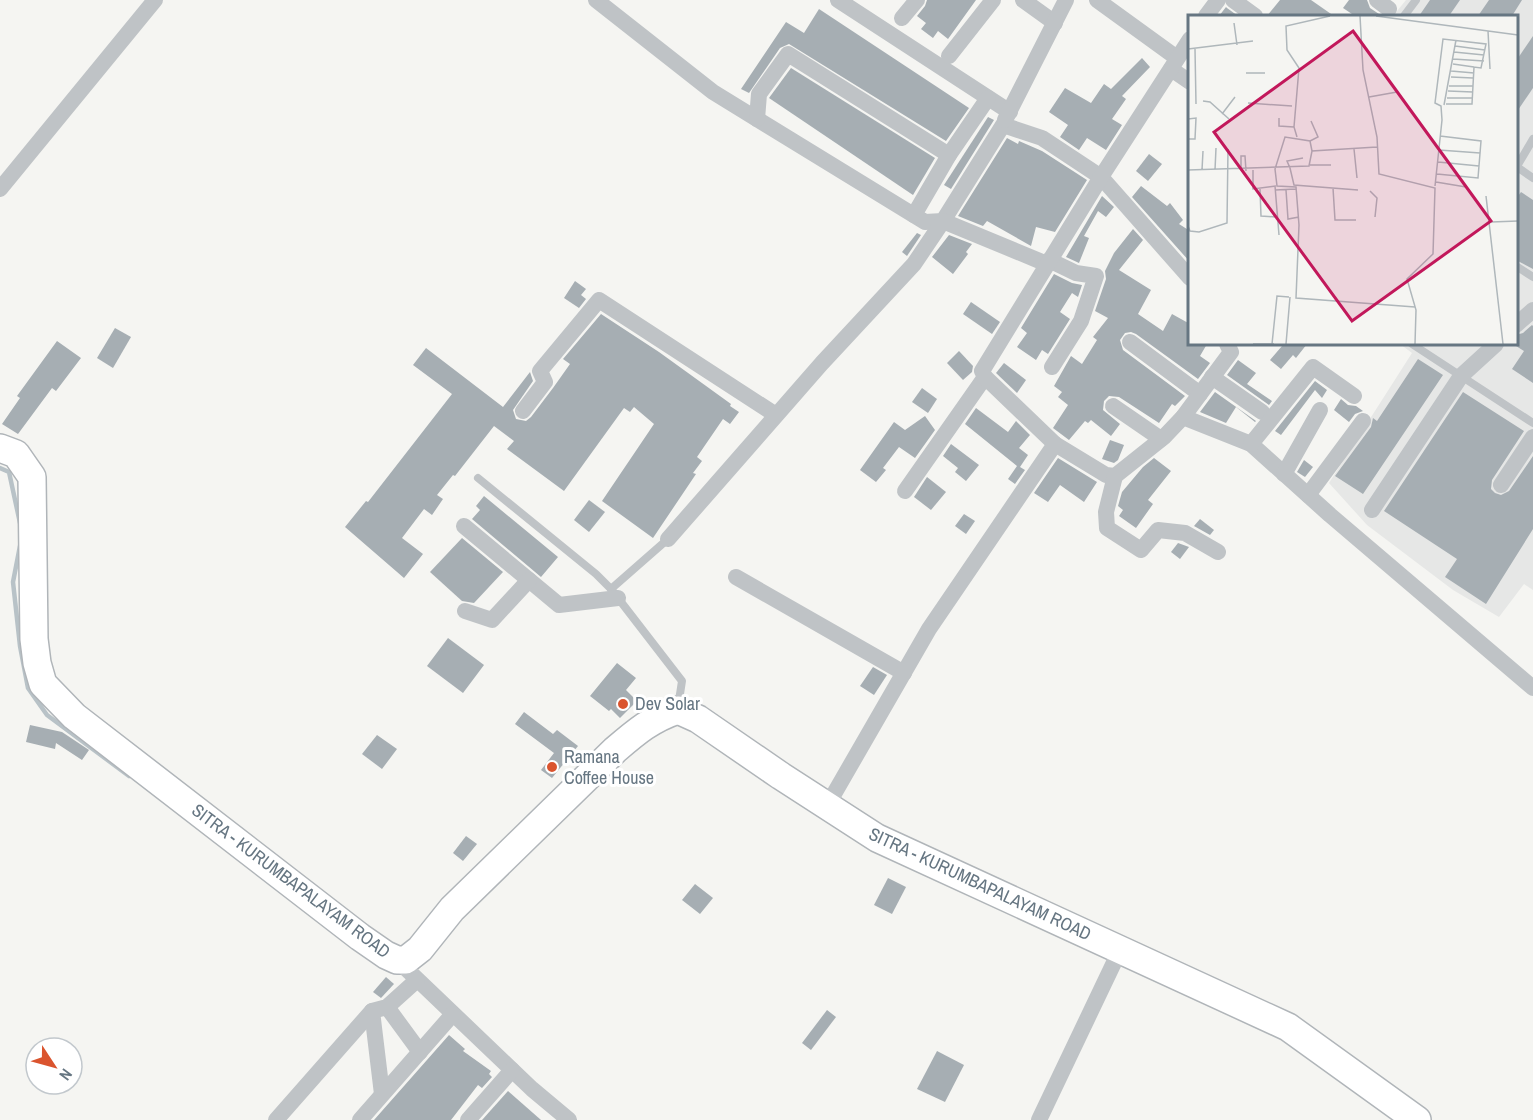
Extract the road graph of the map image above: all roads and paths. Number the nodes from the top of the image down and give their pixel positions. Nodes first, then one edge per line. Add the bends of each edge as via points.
1 (156, 0) edge
2 (596, 0) edge
3 (839, 0) edge
4 (916, 0) edge
5 (993, 0) edge
6 (1023, 0) edge
7 (1066, 0) edge
8 (1097, 0) edge
9 (1218, 0) edge
10 (1233, 0) edge
11 (1416, 0) edge
12 (1207, 15) edge
13 (1254, 15) edge
14 (1405, 15) edge
15 (902, 18) dead end
16 (1054, 23) junction
17 (1188, 42) edge
18 (949, 56) dead end
19 (1174, 64) junction
20 (1188, 80) edge
21 (988, 98) junction
22 (1006, 118) junction
23 (757, 119) junction
24 (1533, 139) edge
25 (949, 155) junction
26 (1518, 165) edge
27 (1518, 168) edge
28 (1101, 177) junction
29 (1533, 178) edge
30 (0, 189) edge
31 (914, 215) junction
32 (943, 221) junction
33 (1048, 262) junction
34 (1518, 267) edge
35 (1188, 276) edge
36 (1533, 277) edge
37 (1533, 310) edge
38 (1518, 323) edge
39 (1130, 342) dead end
40 (1228, 345) edge
41 (1414, 345) edge
42 (1495, 345) edge
43 (1052, 367) dead end
44 (1461, 376) junction
45 (986, 377) junction
46 (1212, 377) junction
47 (1200, 394) junction
48 (1354, 396) dead end
49 (1113, 406) dead end
50 (1320, 410) dead end
51 (523, 411) dead end
52 (1262, 412) dead end
53 (776, 415) junction
54 (1183, 417) junction
55 (1363, 421) dead end
56 (1533, 423) edge
57 (1533, 437) edge
58 (1161, 439) junction
59 (1055, 444) junction
60 (1251, 444) junction
61 (0, 448) edge
62 (1284, 474) junction
63 (1115, 476) junction
64 (478, 478) dead end
65 (1501, 485) dead end
66 (905, 491) dead end
67 (1308, 495) junction
68 (1372, 510) dead end
69 (464, 526) dead end
70 (668, 539) joint
71 (1218, 552) dead end
72 (736, 577) dead end
73 (529, 580) junction
74 (615, 594) junction
75 (465, 611) dead end
76 (904, 673) junction
77 (1533, 688) edge
78 (678, 710) junction
79 (827, 806) junction
80 (1120, 950) junction
81 (397, 960) junction
82 (417, 980) junction
83 (380, 1009) junction
84 (453, 1014) junction
85 (420, 1052) junction
86 (512, 1070) junction
87 (382, 1094) junction
88 (276, 1120) edge
89 (360, 1120) edge
90 (468, 1120) edge
91 (569, 1120) edge
92 (1039, 1120) edge
93 (1417, 1120) edge

1 - 30 street
2 - 23 street via 713,92
3 - 21 street
4 - 15 street
5 - 18 street
6 - 16 street
7 - 16 street
8 - 19 street
9 - 12 street
10 - 13 street
11 - 14 lane
16 - 22 street
17 - 19 street
19 - 20 street
19 - 28 street
21 - 22 street
21 - 25 street
22 - 28 street
22 - 32 street
23 - 25 street via 759,94 788,54
23 - 31 street
24 - 26 lane
25 - 31 street
27 - 29 lane
28 - 33 street
28 - 35 street
31 - 32 street via 925,222
32 - 33 street
32 - 53 street via 914,264
33 - 43 street via 1096,276 1081,321
33 - 45 street via 982,371
34 - 36 lane
37 - 38 street
39 - 47 street
40 - 46 street via 1231,352
41 - 44 lane
42 - 44 street
44 - 56 lane
44 - 68 street
45 - 59 street
45 - 66 street
46 - 47 street
46 - 52 street
47 - 54 street
48 - 60 street via 1313,367
49 - 58 street
50 - 62 street
51 - 53 street via 545,382 540,371 599,300
53 - 70 street
54 - 58 street
54 - 60 street
55 - 67 street
57 - 65 street
58 - 63 street
59 - 63 street via 1106,476
59 - 76 street
60 - 62 street
61 - 81 main road, SITRA - KURUMBAPALAYAM ROAD via 16,454 32,477 34,639 43,684 74,716 360,937
62 - 67 street
63 - 71 street via 1106,512 1107,528 1141,549 1158,530 1185,533
64 - 74 lane
67 - 77 street
69 - 73 street
70 - 74 lane
72 - 76 street
73 - 74 street via 559,605
73 - 75 street via 492,620
74 - 78 lane via 682,681
76 - 79 street
78 - 79 main road, SITRA - KURUMBAPALAYAM ROAD via 698,719
78 - 81 main road, SITRA - KURUMBAPALAYAM ROAD via 642,727 615,750 452,909 420,949 406,960
79 - 80 main road, SITRA - KURUMBAPALAYAM ROAD via 877,838
80 - 92 street
80 - 93 main road, SITRA - KURUMBAPALAYAM ROAD via 1288,1027
81 - 82 street
82 - 83 street
82 - 84 street
83 - 85 street
83 - 87 street
83 - 88 street
84 - 85 street
84 - 86 street
85 - 87 street
86 - 90 street
86 - 91 street
87 - 89 street

